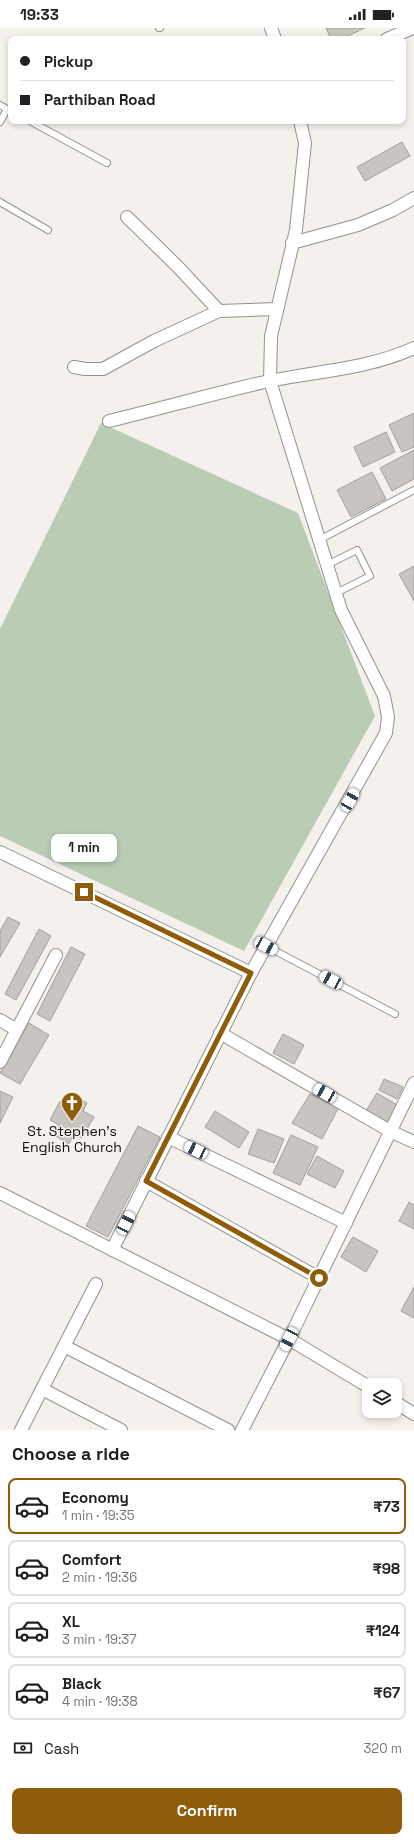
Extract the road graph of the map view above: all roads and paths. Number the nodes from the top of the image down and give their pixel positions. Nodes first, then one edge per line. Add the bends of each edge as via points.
1 (413, 28) edge
2 (394, 36) edge
3 (8, 111) edge
4 (0, 122) edge
5 (36, 124) edge
6 (301, 124) edge
7 (107, 163) dead end
8 (414, 198) edge
9 (0, 202) edge
10 (128, 218) dead end
11 (48, 230) dead end
12 (292, 243) junction
13 (277, 309) junction
14 (219, 312) junction
15 (414, 348) edge
16 (74, 367) dead end
17 (270, 381) junction
18 (109, 421) dead end
19 (414, 490) edge
20 (319, 540) junction
21 (327, 565) junction
22 (336, 593) junction
23 (0, 852) edge
24 (266, 946) junction
25 (56, 955) dead end
26 (251, 973) junction
27 (395, 1014) dead end
28 (0, 1020) edge
29 (17, 1030) junction
30 (220, 1033) junction
31 (0, 1062) edge
32 (414, 1083) edge
33 (390, 1130) junction
34 (168, 1137) junction
35 (414, 1142) edge
36 (146, 1181) junction
37 (0, 1193) edge
38 (346, 1223) junction
39 (112, 1250) junction
40 (319, 1278) junction
41 (96, 1284) dead end
42 (289, 1339) junction
43 (64, 1346) junction
44 (362, 1383) edge
45 (42, 1389) junction
46 (402, 1406) edge
47 (414, 1414) edge
48 (21, 1430) edge
49 (121, 1430) edge
50 (228, 1430) edge
51 (242, 1430) edge

1 - 2 street
3 - 4 lane
5 - 7 lane
6 - 12 street via 306,142 296,230
8 - 12 street via 358,226
9 - 11 lane
10 - 14 street
12 - 13 street
13 - 14 street
13 - 17 street via 271,336
14 - 16 street via 154,341 103,369
15 - 17 street via 394,358 320,374
17 - 18 street
17 - 20 street
19 - 20 lane
20 - 21 street
21 - 22 street
21 - 22 lane via 357,550 370,576
22 - 24 street via 341,610 384,696 388,717 386,733
23 - 26 street
24 - 26 street
24 - 27 lane
25 - 29 street
26 - 30 street
28 - 29 street
29 - 31 street
30 - 33 street
30 - 34 street
32 - 33 street
33 - 35 street
33 - 38 street
34 - 36 street
34 - 38 street
36 - 39 street
36 - 40 street
37 - 39 street
38 - 40 street
39 - 42 street
40 - 42 street
41 - 43 street
42 - 44 street
42 - 51 street
43 - 45 street
43 - 50 street
45 - 48 street
45 - 49 street
46 - 47 street

